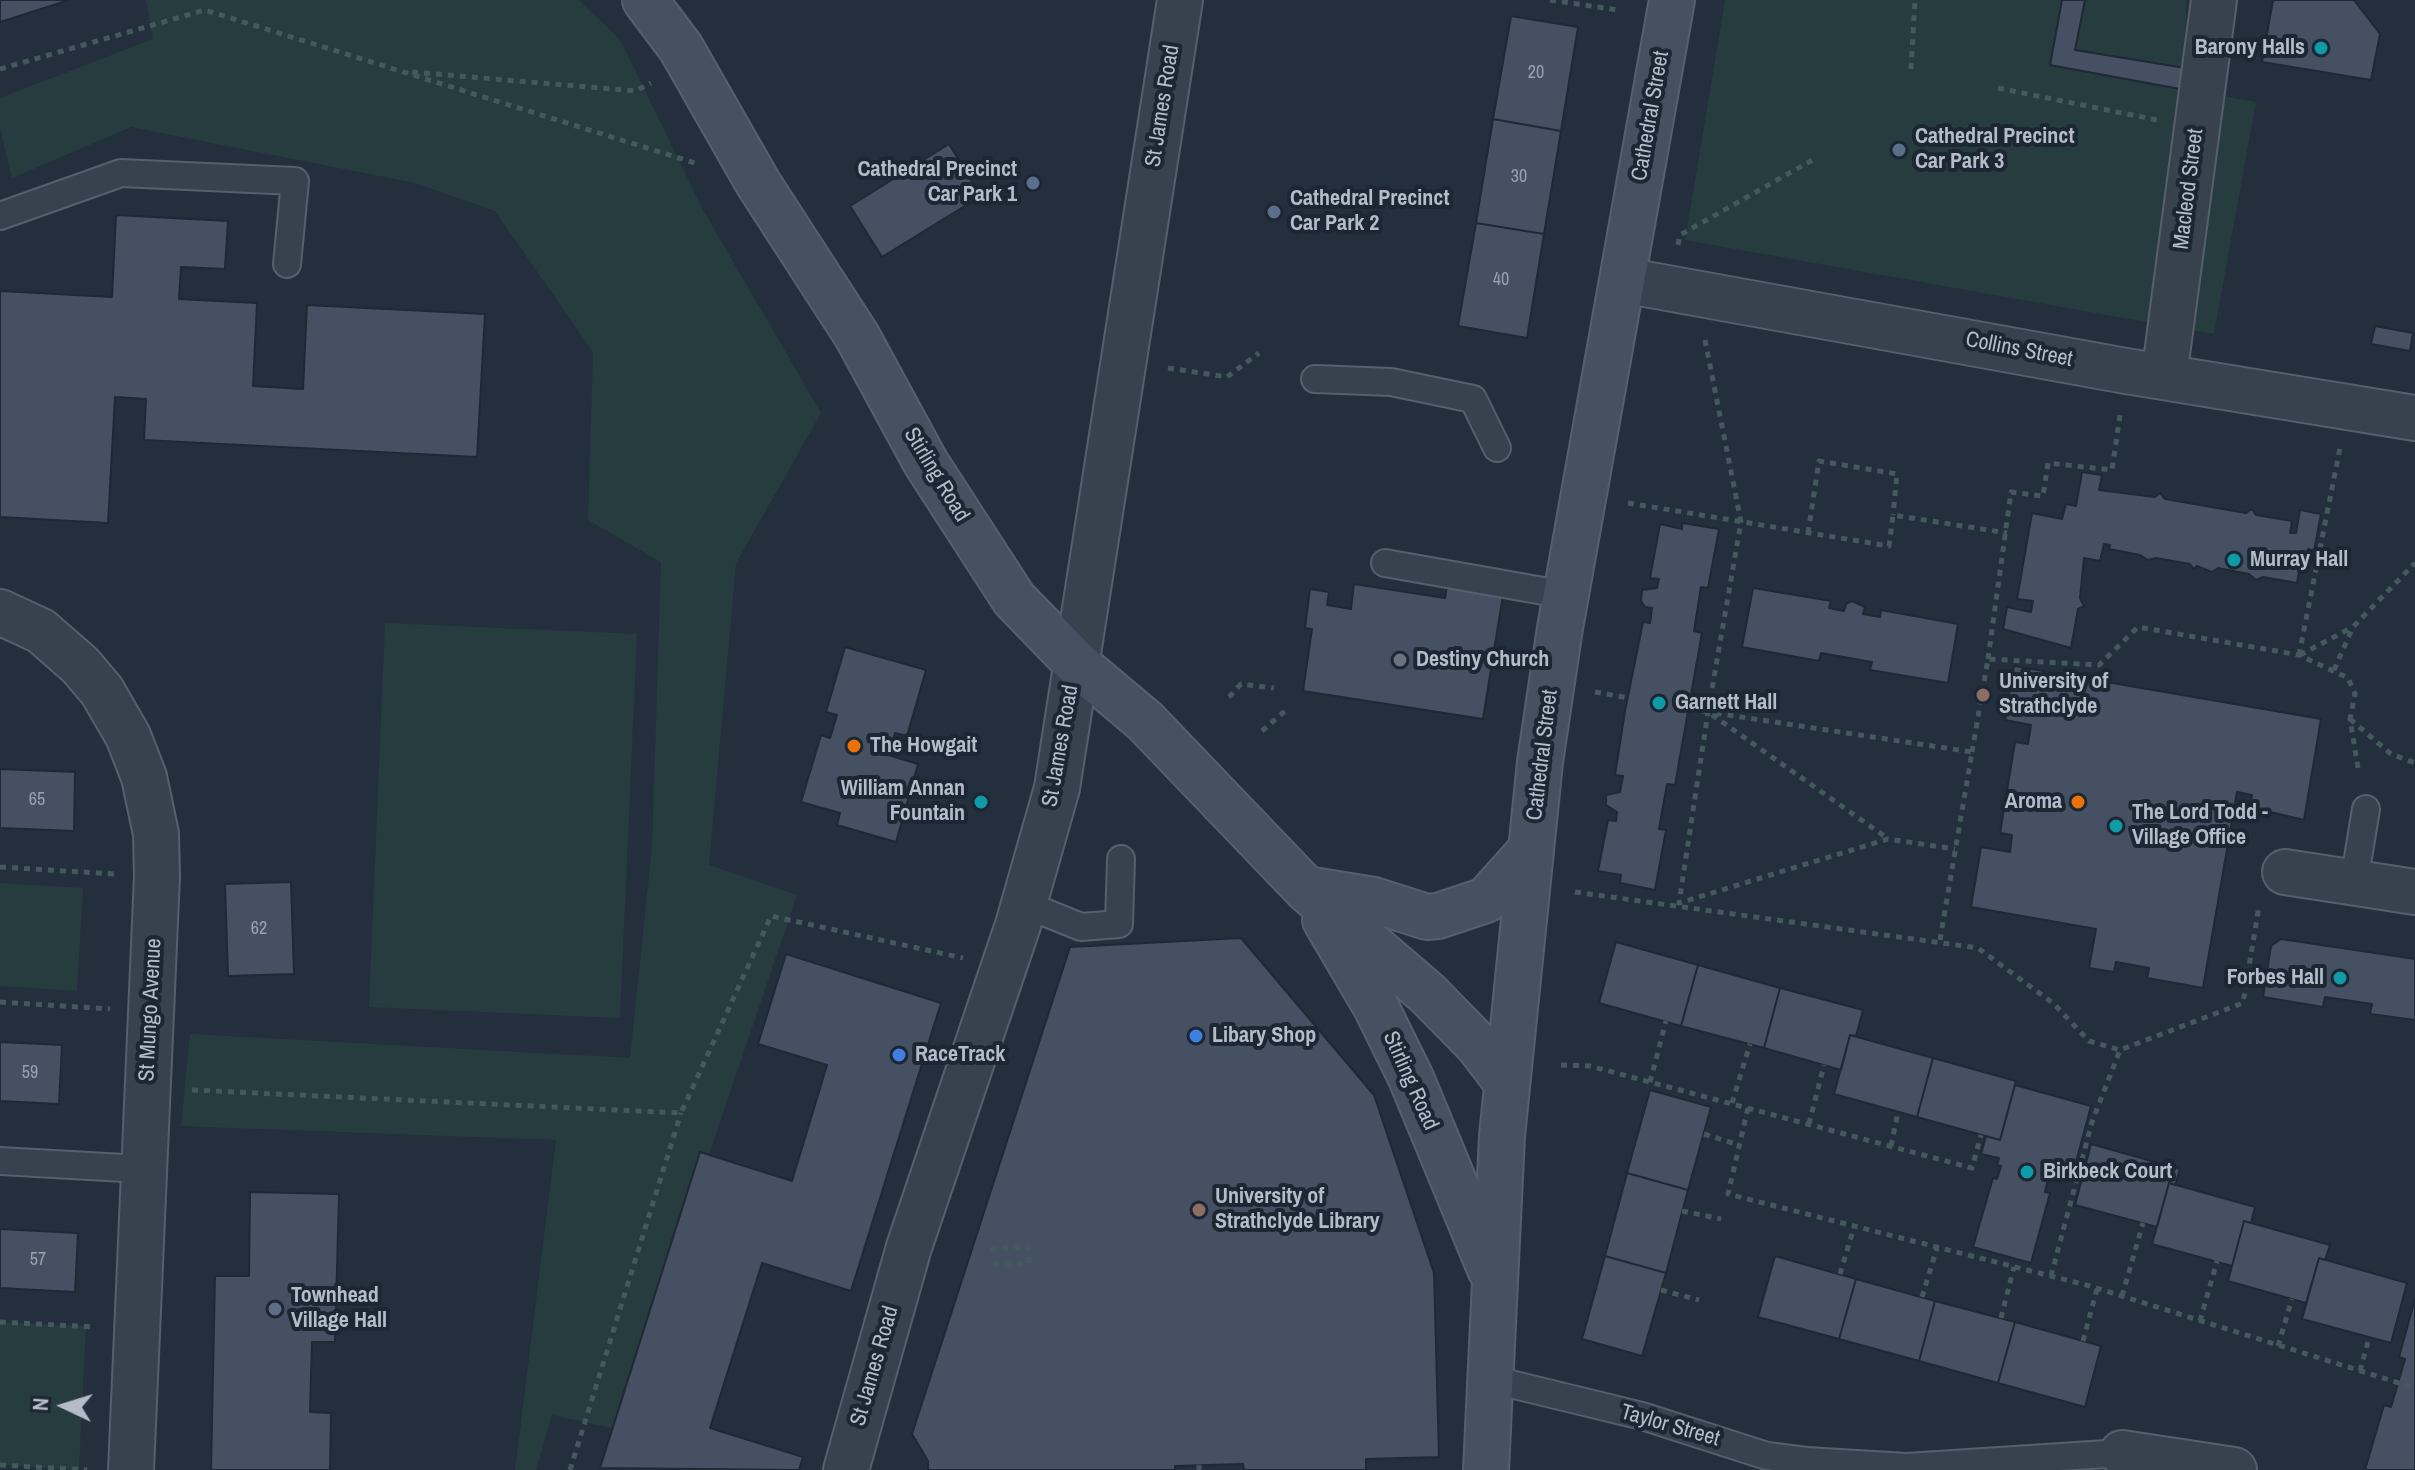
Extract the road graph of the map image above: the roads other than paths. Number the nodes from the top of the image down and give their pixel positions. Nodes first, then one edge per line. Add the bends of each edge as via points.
1 (645, 0) edge
2 (1180, 0) edge
3 (1671, 0) edge
4 (2214, 0) edge
5 (0, 216) edge
6 (287, 264) dead end
7 (1623, 280) junction
8 (2145, 374) junction
9 (1315, 379) dead end
10 (2415, 418) edge
11 (1497, 448) dead end
12 (1385, 563) dead end
13 (1566, 595) junction
14 (0, 612) edge
15 (1076, 663) junction
16 (2366, 809) road end
17 (1531, 850) junction
18 (1121, 859) dead end
19 (2285, 872) dead end
20 (2354, 882) junction
21 (1306, 889) junction
22 (2415, 892) edge
23 (1024, 904) junction
24 (1507, 1083) junction
25 (0, 1161) edge
26 (142, 1169) junction
27 (1496, 1283) junction
28 (1490, 1379) junction
29 (2122, 1453) joint
30 (1767, 1463) edge
31 (2062, 1465) edge
32 (131, 1470) edge
33 (846, 1470) edge
34 (1486, 1470) edge
35 (2234, 1470) edge

1 - 15 street, Stirling Road via 690,63 758,183 857,336 926,463 1014,599
2 - 15 street, St James Road
3 - 7 street, Cathedral Street
4 - 8 street, Macleod Street via 2197,128
5 - 6 lane via 121,173 295,181
7 - 8 street, Collins Street
7 - 13 street, Cathedral Street
8 - 10 street, Collins Street
9 - 11 lane via 1391,382 1473,399
12 - 13 lane
13 - 17 street, Cathedral Street
14 - 26 street, St Mungo Avenue via 41,631 80,665 128,736 144,777 156,834 157,876
15 - 21 street, Stirling Road via 1145,721
15 - 23 street, St James Road via 1057,788
16 - 20 lane
17 - 21 street via 1486,900 1438,916
17 - 24 street, Cathedral Street
18 - 23 lane via 1119,924 1081,927
19 - 20 street
20 - 22 street
21 - 24 street, Stirling Road via 1428,994
21 - 27 street, Stirling Road via 1411,1078
23 - 33 street, St James Road via 909,1247
24 - 27 street, Cathedral Street
25 - 26 lane
26 - 32 street, St Mungo Avenue
27 - 28 street, Cathedral Street
28 - 30 lane, Taylor Street via 1642,1416
28 - 34 street, Cathedral Street
29 - 31 lane, Taylor Street
29 - 35 street, Taylor Street
30 - 31 lane, Taylor Street

